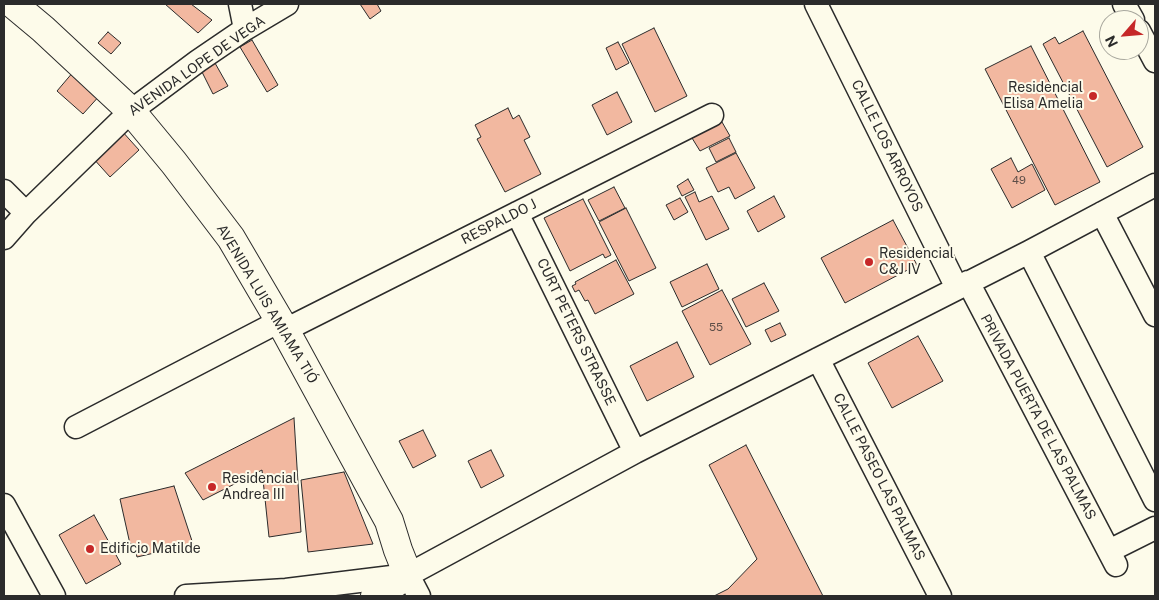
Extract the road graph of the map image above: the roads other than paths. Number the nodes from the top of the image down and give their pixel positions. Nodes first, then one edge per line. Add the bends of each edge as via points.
1 (13, 4) edge
2 (240, 4) edge
3 (287, 4) edge
4 (816, 4) edge
5 (245, 29) junction
6 (1149, 50) edge
7 (1155, 61) edge
8 (131, 111) junction
9 (712, 115) dead end
10 (1155, 185) edge
11 (4, 191) edge
12 (26, 213) junction
13 (517, 213) junction
14 (1102, 213) junction
15 (4, 238) edge
16 (1028, 252) junction
17 (963, 285) junction
18 (1155, 315) edge
19 (283, 325) junction
20 (818, 359) junction
21 (76, 427) dead end
22 (635, 452) junction
23 (1155, 500) edge
24 (4, 505) edge
25 (1155, 528) edge
26 (414, 586) edge
27 (54, 596) edge
28 (186, 596) edge
29 (375, 596) edge
30 (940, 596) edge

1 - 8 main road, AVENIDA LUIS AMIAMA TIÓ
2 - 5 street
3 - 5 street, AVENIDA LOPE DE VEGA
4 - 17 street, CALLE LOS ARROYOS
5 - 8 street, AVENIDA LOPE DE VEGA
6 - 7 street
8 - 12 street, AVENIDA LOPE DE VEGA
8 - 19 main road, AVENIDA LUIS AMIAMA TIÓ via 231,238
9 - 13 street, RESPALDO J
10 - 14 street
11 - 12 street
12 - 15 street, AVENIDA LOPE DE VEGA
13 - 19 street, RESPALDO J
13 - 22 street, CURT PETERS STRASSE
14 - 16 street
14 - 18 street
16 - 17 street
16 - 23 street
17 - 20 street
17 - 25 street, PRIVADA PUERTA DE LAS PALMAS via 1112,558
19 - 21 street, RESPALDO J
19 - 26 main road, AVENIDA LUIS AMIAMA TIÓ via 389,521
20 - 22 street
20 - 30 street, CALLE PASEO LAS PALMAS
22 - 26 street
24 - 27 street
26 - 28 street
26 - 29 main road

